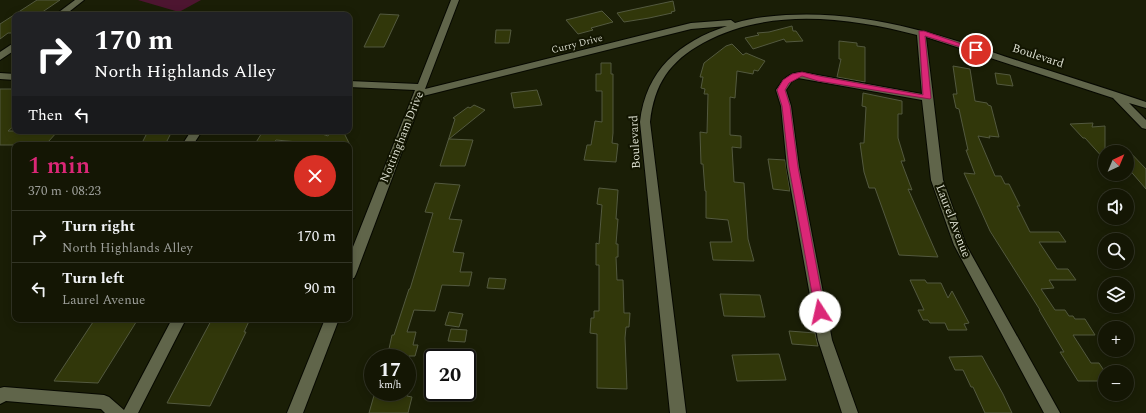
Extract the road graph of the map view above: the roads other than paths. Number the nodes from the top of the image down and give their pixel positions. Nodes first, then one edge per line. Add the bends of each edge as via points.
1 (80, 0) edge
2 (455, 0) edge
3 (62, 12) edge
4 (742, 23) junction
5 (921, 32) junction
6 (12, 47) edge
7 (0, 57) edge
8 (0, 76) edge
9 (12, 77) edge
10 (352, 84) edge
11 (420, 90) junction
12 (1116, 95) junction
13 (927, 98) junction
14 (1146, 105) edge
15 (1146, 126) edge
16 (352, 266) edge
17 (177, 322) edge
18 (331, 322) edge
19 (0, 396) edge
20 (117, 413) edge
21 (130, 413) edge
22 (295, 413) edge
23 (678, 413) edge
24 (850, 413) edge
25 (1052, 413) edge

1 - 3 street
2 - 11 street, Nottingham Drive
4 - 5 street, Boulevard via 787,18 825,18 869,22
4 - 11 street, Curry Drive via 691,26
4 - 23 street, Boulevard via 705,37 675,57 655,82 645,112
5 - 12 street, Boulevard
5 - 13 street, Laurel Avenue
6 - 7 street
8 - 9 street
10 - 11 street, Curry Drive
11 - 16 street, Nottingham Drive
12 - 14 street, Boulevard
12 - 15 street
13 - 24 street via 802,74 795,75 781,90 786,106 793,167 825,340
13 - 25 street, Laurel Avenue via 937,180 960,245
17 - 21 street
18 - 22 street
19 - 20 street via 4,394 104,402

